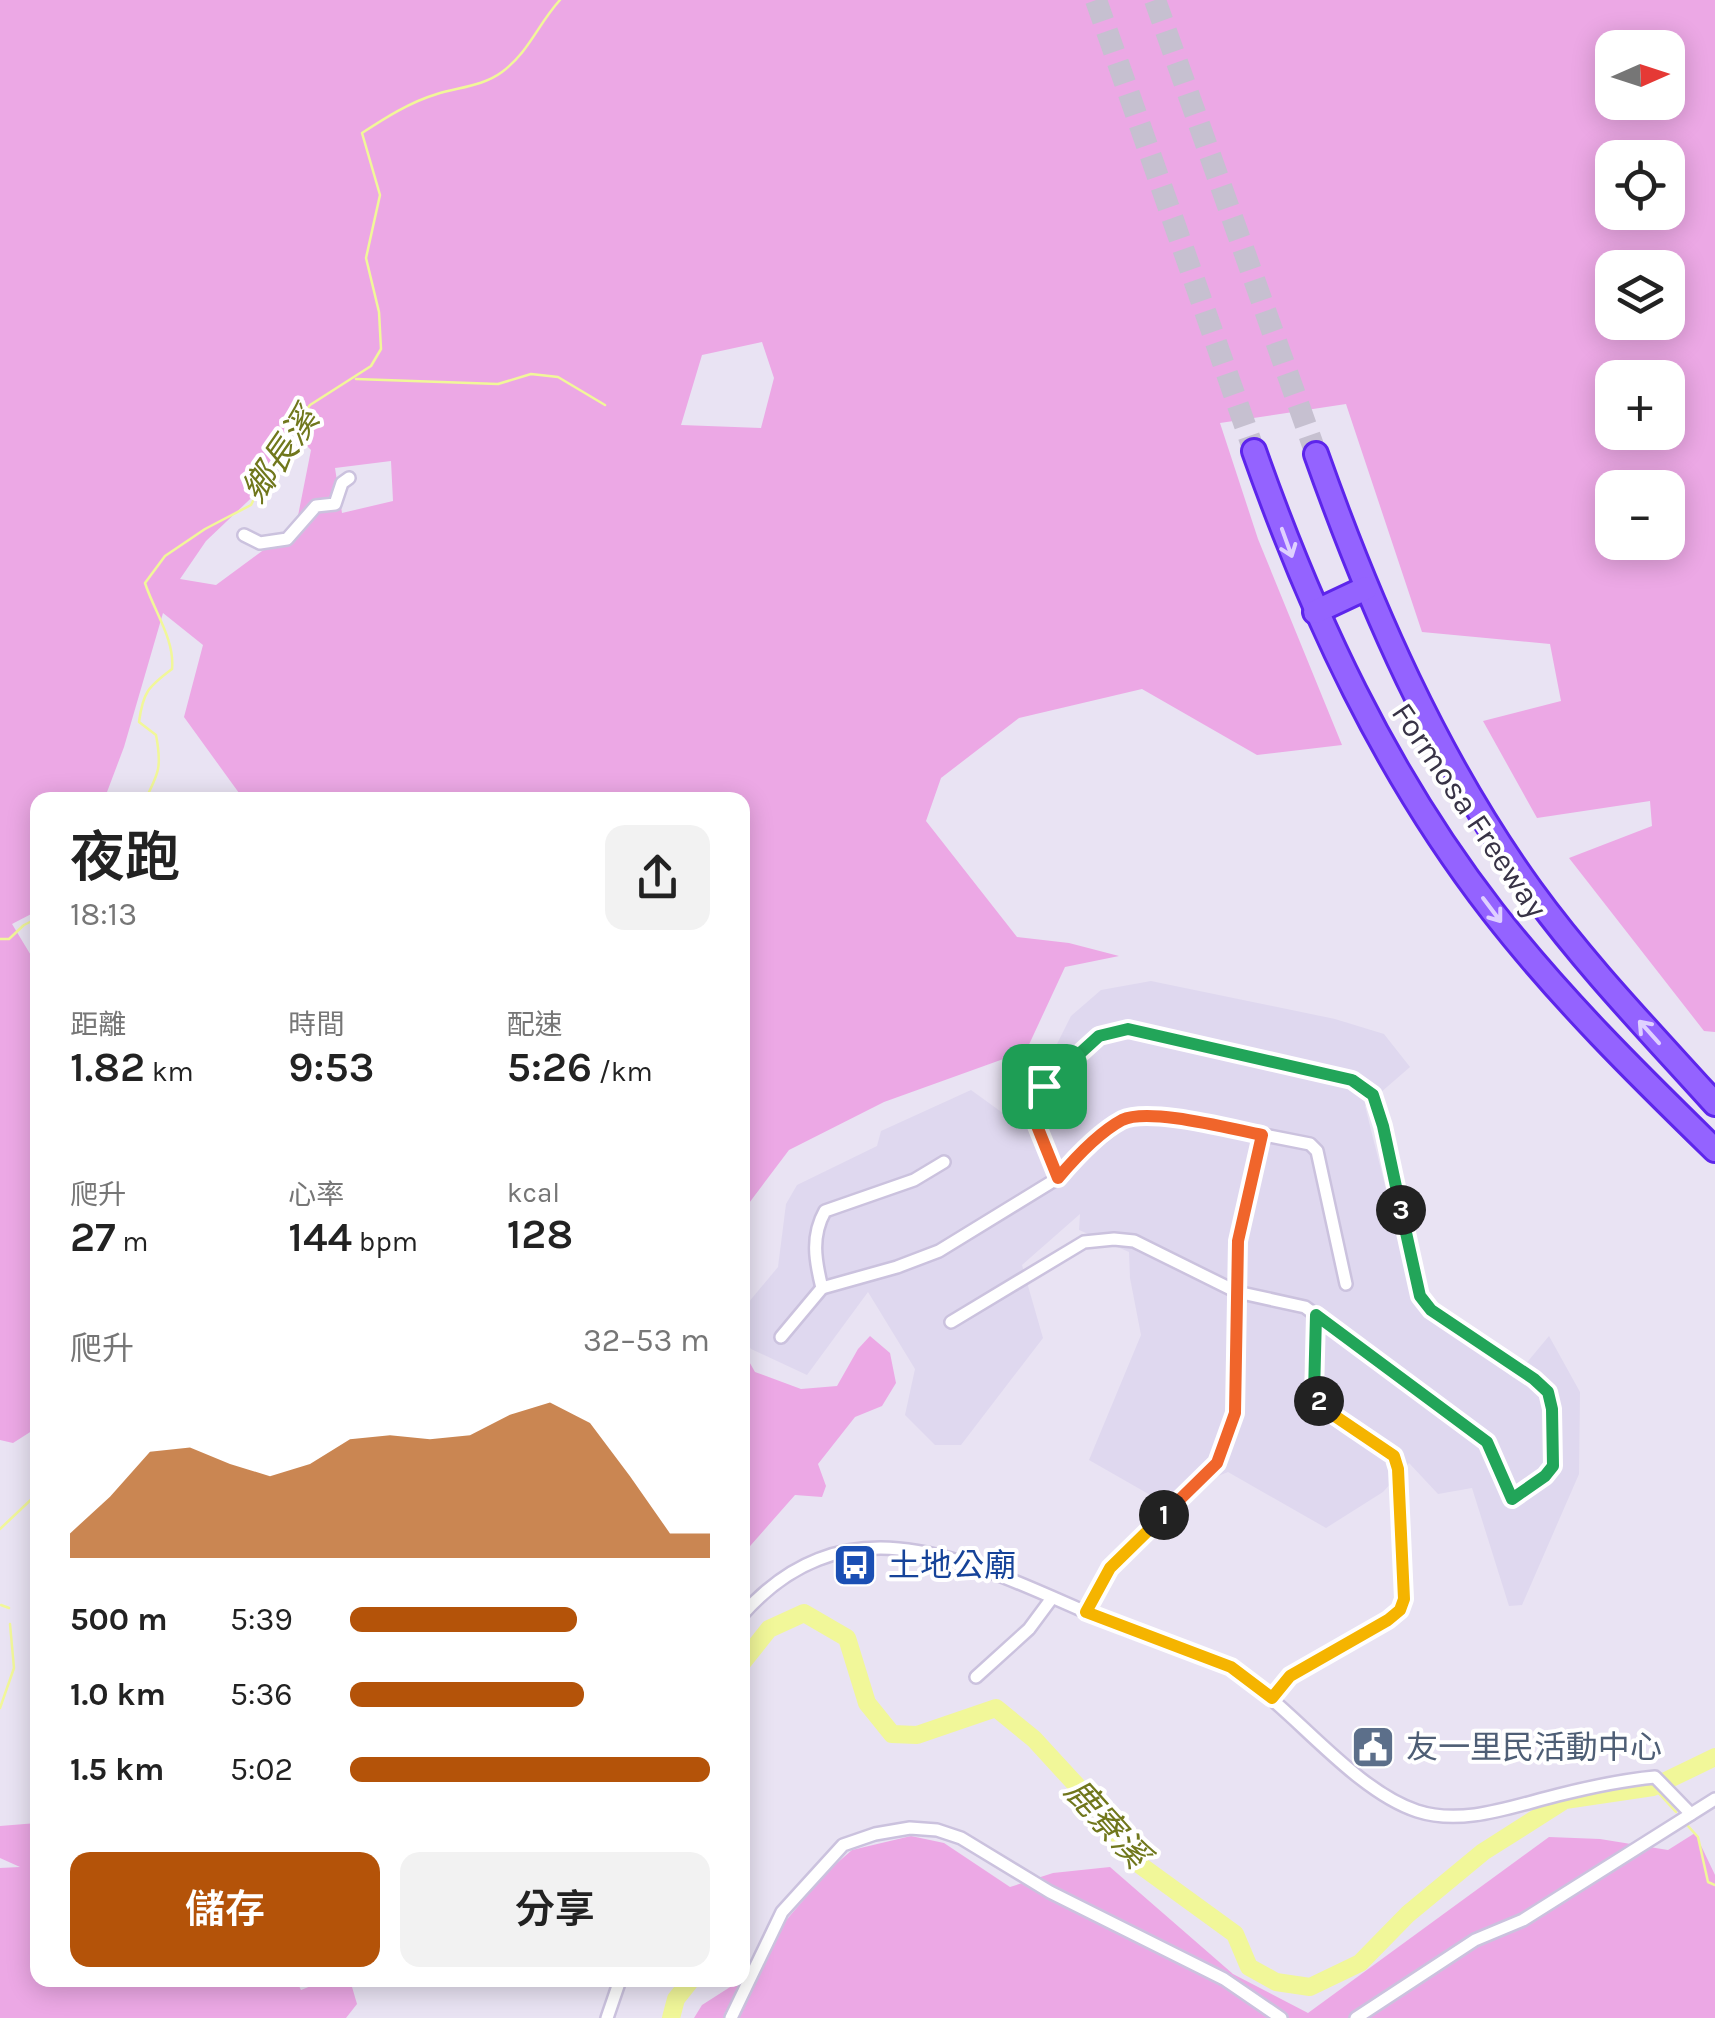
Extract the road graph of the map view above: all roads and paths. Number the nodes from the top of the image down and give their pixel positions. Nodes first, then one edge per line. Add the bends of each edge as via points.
1 (1254, 451) tunnel mouth
2 (1316, 454) tunnel mouth
3 (349, 478) dead end
4 (244, 535) dead end
5 (1366, 588) junction
6 (1315, 612) junction
7 (1715, 1104) edge
8 (1262, 1135) junction
9 (1715, 1150) edge
10 (944, 1162) dead end
11 (1058, 1178) junction
12 (1346, 1284) dead end
13 (822, 1288) junction
14 (1237, 1292) junction
15 (1316, 1315) junction
16 (950, 1322) dead end
17 (780, 1336) dead end
18 (1052, 1598) junction
19 (750, 1606) edge
20 (1086, 1612) junction
21 (976, 1678) dead end
22 (1272, 1698) junction
23 (1715, 1799) edge
24 (1692, 1814) junction
25 (750, 1979) edge
26 (618, 1987) edge
27 (746, 1987) edge
28 (607, 2018) edge
29 (731, 2018) edge
30 (1281, 2018) edge
31 (1356, 2018) edge

1 -> 6 highway, Formosa Freeway
2 - 5 highway, Formosa Freeway
3 - 4 street via 335,504 316,506 287,539 260,543
5 - 6 highway
7 -> 5 highway, Formosa Freeway via 1529,887 1411,686
6 -> 9 highway, Formosa Freeway via 1371,721 1492,910 1614,1052
8 - 11 street via 1177,1118 1125,1118
8 - 12 street via 1317,1151
8 - 14 street via 1238,1241
10 - 13 street via 914,1180 825,1210 814,1256
11 - 13 street via 939,1251
11 - 15 street via 1029,1106 1099,1036 1128,1029 1352,1080 1373,1095 1383,1126 1420,1296 1548,1392 1553,1466 1512,1499 1487,1442
13 - 17 street
14 - 15 street
14 - 16 street via 1134,1241 1084,1242
14 - 20 street via 1235,1413 1217,1463 1110,1568
15 - 22 street via 1314,1394 1326,1410 1394,1456 1404,1599 1388,1620 1290,1676
18 - 19 street via 977,1566 900,1546 864,1547 795,1568
18 - 20 street
18 - 21 street
20 - 22 street via 1231,1667
22 - 24 street via 1382,1794 1418,1811 1473,1815 1655,1777
23 - 24 street
24 - 31 street
25 - 30 street via 782,1912 843,1845 910,1828 962,1838 1050,1892 1224,1979
26 - 28 street
27 - 29 street

